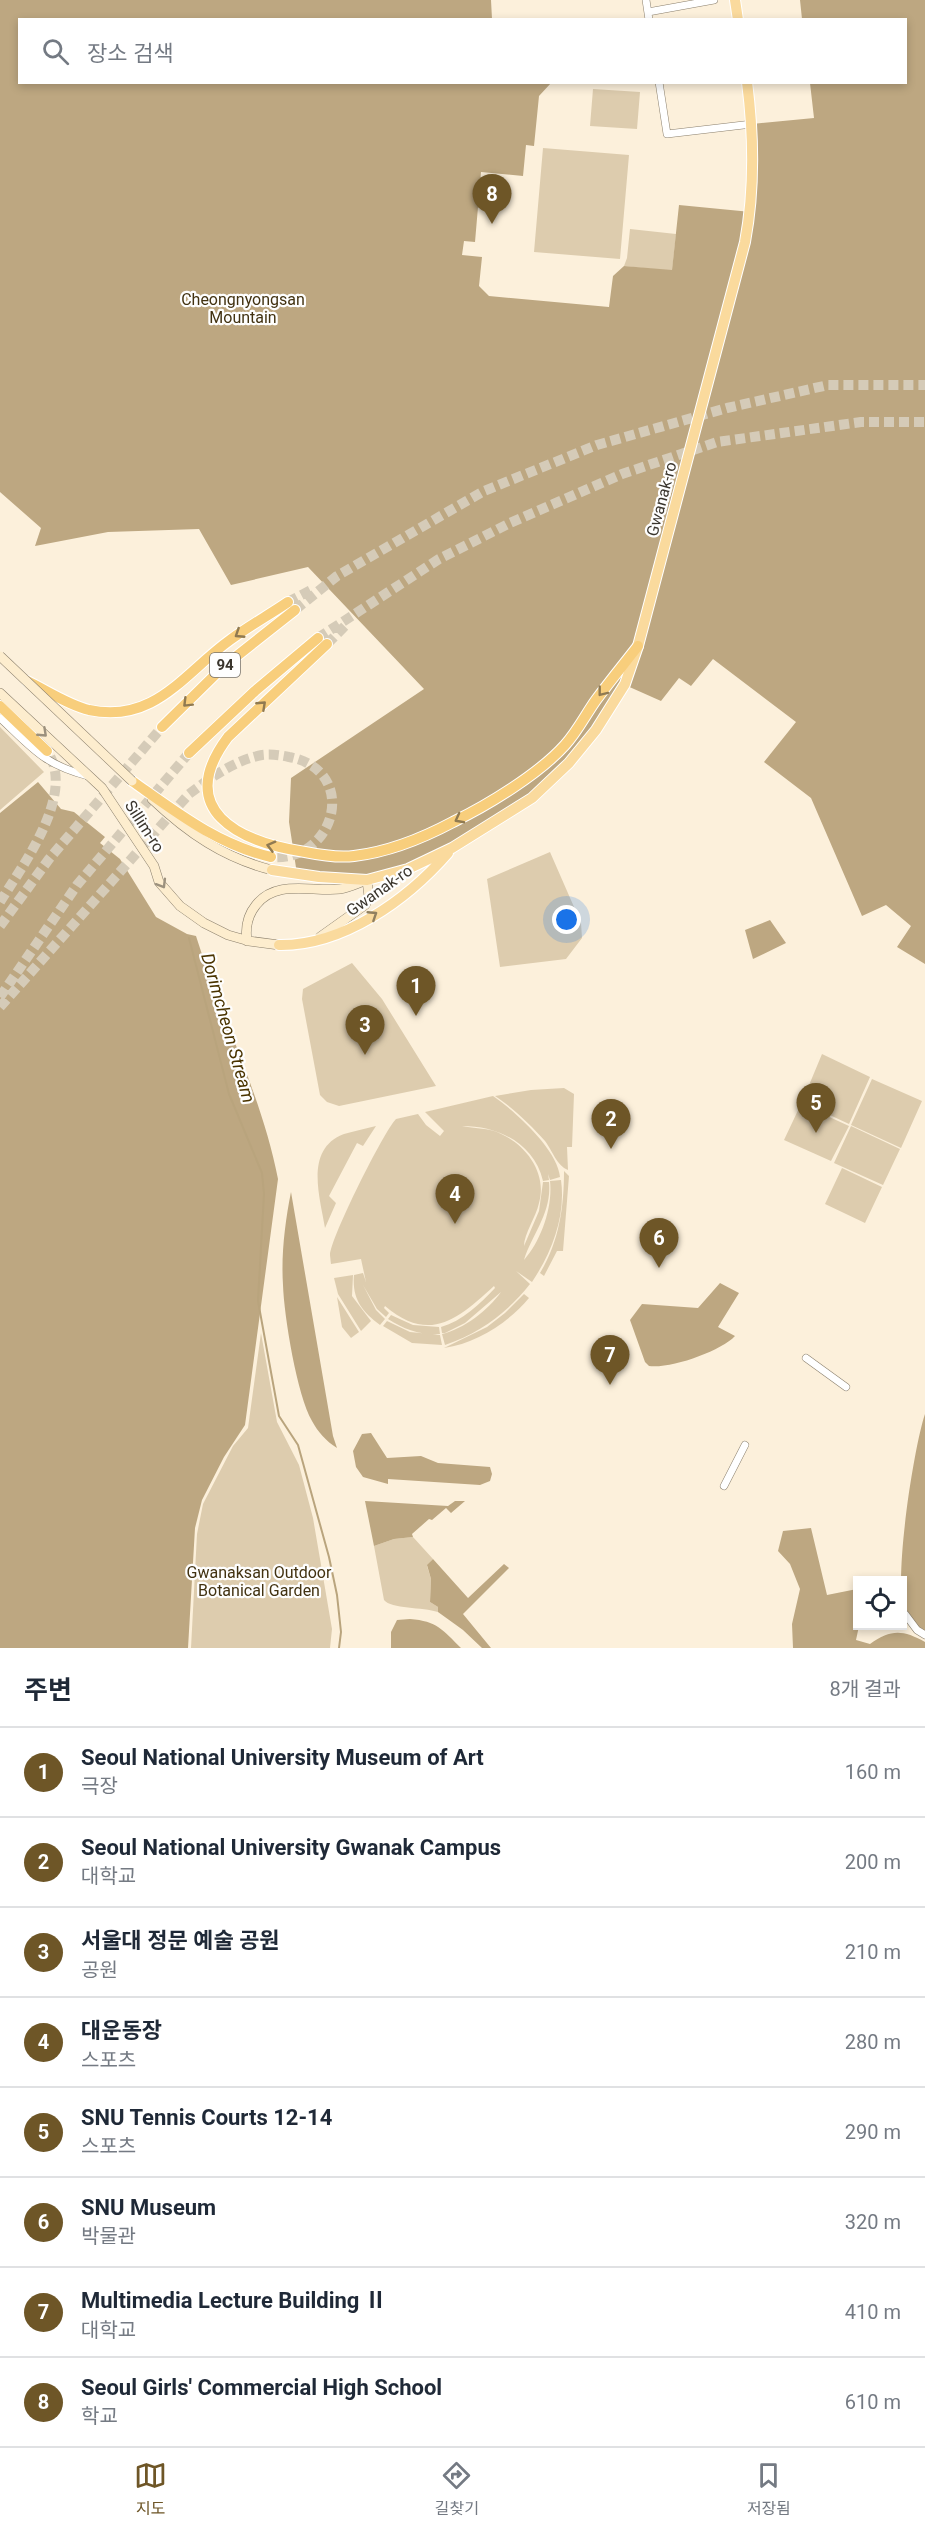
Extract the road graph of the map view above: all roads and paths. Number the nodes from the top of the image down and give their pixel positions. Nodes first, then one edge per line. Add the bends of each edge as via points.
1 (646, 0) edge
2 (714, 0) edge
3 (735, 0) edge
4 (649, 16) edge
5 (738, 18) edge
6 (659, 84) edge
7 (747, 84) edge
8 (752, 124) junction
9 (638, 646) junction
10 (0, 656) edge
11 (25, 680) junction
12 (0, 693) edge
13 (0, 706) edge
14 (0, 718) edge
15 (162, 727) tunnel mouth
16 (47, 751) tunnel mouth
17 (189, 753) tunnel mouth
18 (90, 777) junction
19 (132, 781) junction
20 (452, 848) junction
21 (271, 857) tunnel mouth
22 (272, 870) joint
23 (367, 880) junction
24 (247, 941) junction
25 (313, 942) junction
26 (279, 945) joint
27 (806, 1358) dead end
28 (846, 1387) dead end
29 (745, 1445) dead end
30 (724, 1486) dead end
31 (907, 1617) edge
32 (925, 1635) edge

1 - 4 street
2 - 4 street
3 - 5 main road
6 - 8 street via 667,134
7 - 8 main road, Gwanak-ro
8 - 9 main road, Gwanak-ro via 753,190 745,242
9 -> 17 highway, 94 via 566,744 540,767 486,804 405,844 353,856 285,849 255,841 225,823 213,808 209,772 217,751 323,641 255,691
9 - 20 main road, Gwanak-ro via 625,684 569,763 532,798
10 - 11 main road, Sillim-ro, bridge
11 - 15 highway, 94 via 88,710 128,711 149,705 179,685 229,641 291,606
11 - 19 main road, Sillim-ro, bridge
12 -> 18 main road, Sillim-ro
13 - 16 highway
14 - 18 street via 42,758 64,770
18 -> 24 main road, Sillim-ro via 102,788 172,898 204,923
19 - 21 highway via 204,831 251,853
19 - 22 main road, Sillim-ro via 175,821 210,846
20 - 23 main road, Gwanak-ro via 408,869
25 -> 20 main road, Gwanak-ro via 356,926 386,907 431,872
22 - 23 main road, Gwanak-ro
23 - 24 main road via 342,889 288,888 270,893 252,912 245,927
23 - 25 main road via 369,897 365,905
24 - 26 main road, Sillim-ro
25 - 26 main road, Gwanak-ro
27 - 28 street
29 - 30 street
31 - 32 street

